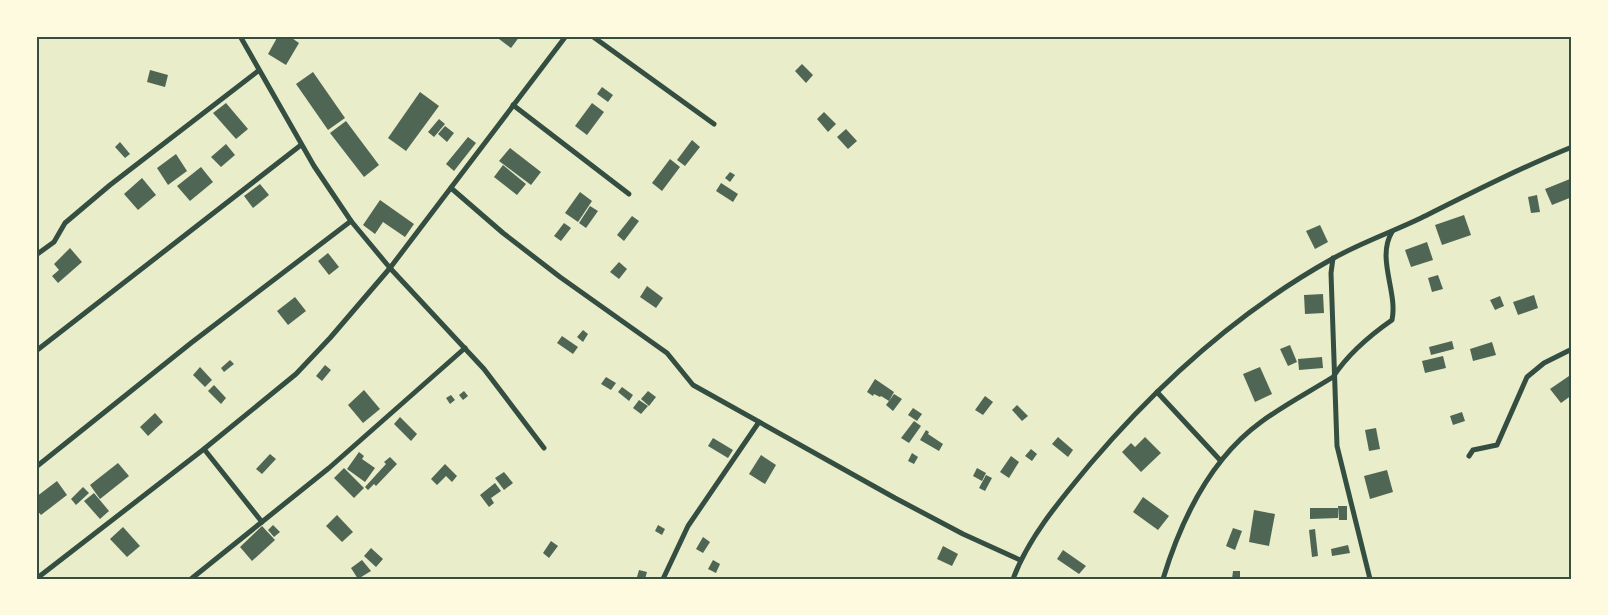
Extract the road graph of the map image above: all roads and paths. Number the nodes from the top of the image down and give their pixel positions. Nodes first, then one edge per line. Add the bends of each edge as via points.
1 (240, 36) edge
2 (566, 36) edge
3 (592, 36) edge
4 (258, 71) junction
5 (513, 105) junction
6 (714, 124) dead end
7 (301, 145) junction
8 (1572, 147) edge
9 (451, 188) junction
10 (629, 194) dead end
11 (351, 221) junction
12 (1393, 232) junction
13 (36, 255) edge
14 (1333, 258) junction
15 (390, 268) junction
16 (465, 348) junction
17 (1572, 348) edge
18 (36, 351) edge
19 (1333, 377) junction
20 (1157, 392) junction
21 (759, 422) junction
22 (544, 448) dead end
23 (204, 449) junction
24 (1469, 456) dead end
25 (1220, 460) junction
26 (36, 467) edge
27 (262, 522) junction
28 (1020, 560) junction
29 (36, 579) edge
30 (191, 579) edge
31 (663, 579) edge
32 (1013, 579) edge
33 (1164, 579) edge
34 (1370, 579) edge

1 - 4 street
2 - 5 street
3 - 6 street
4 - 7 street
4 - 13 street via 110,185 65,223 54,242
5 - 9 street
5 - 10 street
7 - 11 street
7 - 18 street
8 - 12 street
9 - 15 street
9 - 21 street via 553,272 667,353 693,385
11 - 15 street
11 - 26 street
12 - 14 street
12 - 19 street via 1388,243 1387,264 1392,320 1367,338
14 - 19 street
14 - 20 street via 1222,332
15 - 16 street
15 - 23 street via 296,374
16 - 22 street
16 - 27 street via 329,468
17 - 24 street via 1544,362 1527,377 1497,445 1473,450
19 - 25 street via 1262,421
19 - 34 street via 1337,446
20 - 25 street
20 - 28 street via 1126,422 1081,475
21 - 28 street via 963,534
21 - 31 street via 688,526
23 - 27 street
23 - 29 street
25 - 33 street via 1183,525
27 - 30 street
28 - 32 street

